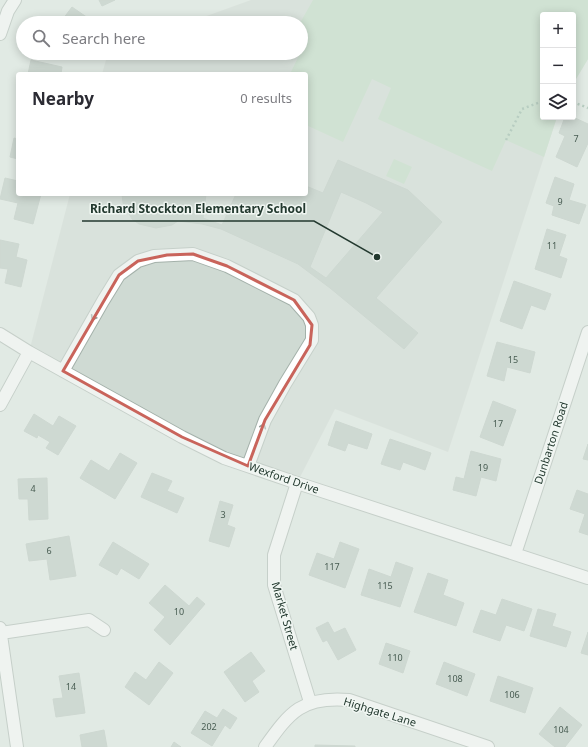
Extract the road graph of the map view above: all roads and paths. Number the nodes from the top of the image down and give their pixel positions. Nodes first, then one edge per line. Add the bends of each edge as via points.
1 (16, 0) edge
2 (0, 34) edge
3 (540, 102) edge
4 (576, 103) edge
5 (588, 108) edge
6 (506, 140) dead end
7 (588, 332) edge
8 (0, 334) edge
9 (29, 352) junction
10 (63, 371) junction
11 (0, 405) edge
12 (248, 466) junction
13 (297, 483) junction
14 (515, 554) junction
15 (588, 578) edge
16 (0, 630) edge
17 (104, 630) dead end
18 (310, 702) junction
19 (17, 747) edge
20 (265, 747) edge
21 (488, 747) edge

1 - 2 street via 8,11
3 - 6 path via 522,109
4 - 5 path
7 - 14 street, Dunbarton Road
8 - 9 street, Wexford Drive
9 - 10 street, Wexford Drive
9 - 11 street
10 - 12 street, Wexford Drive via 182,437 224,458
12 -> 10 street via 265,420 310,345 313,333 312,325 303,309 294,300 228,266 193,254 154,256 138,261 119,275
12 - 13 street, Wexford Drive
13 - 14 street, Wexford Drive
13 - 18 street, Market Street via 274,555 274,584
14 - 15 street, Wexford Drive
16 - 17 street via 89,620
16 - 19 street
18 - 20 street, Highgate Lane via 287,718
18 - 21 street, Highgate Lane via 349,700

